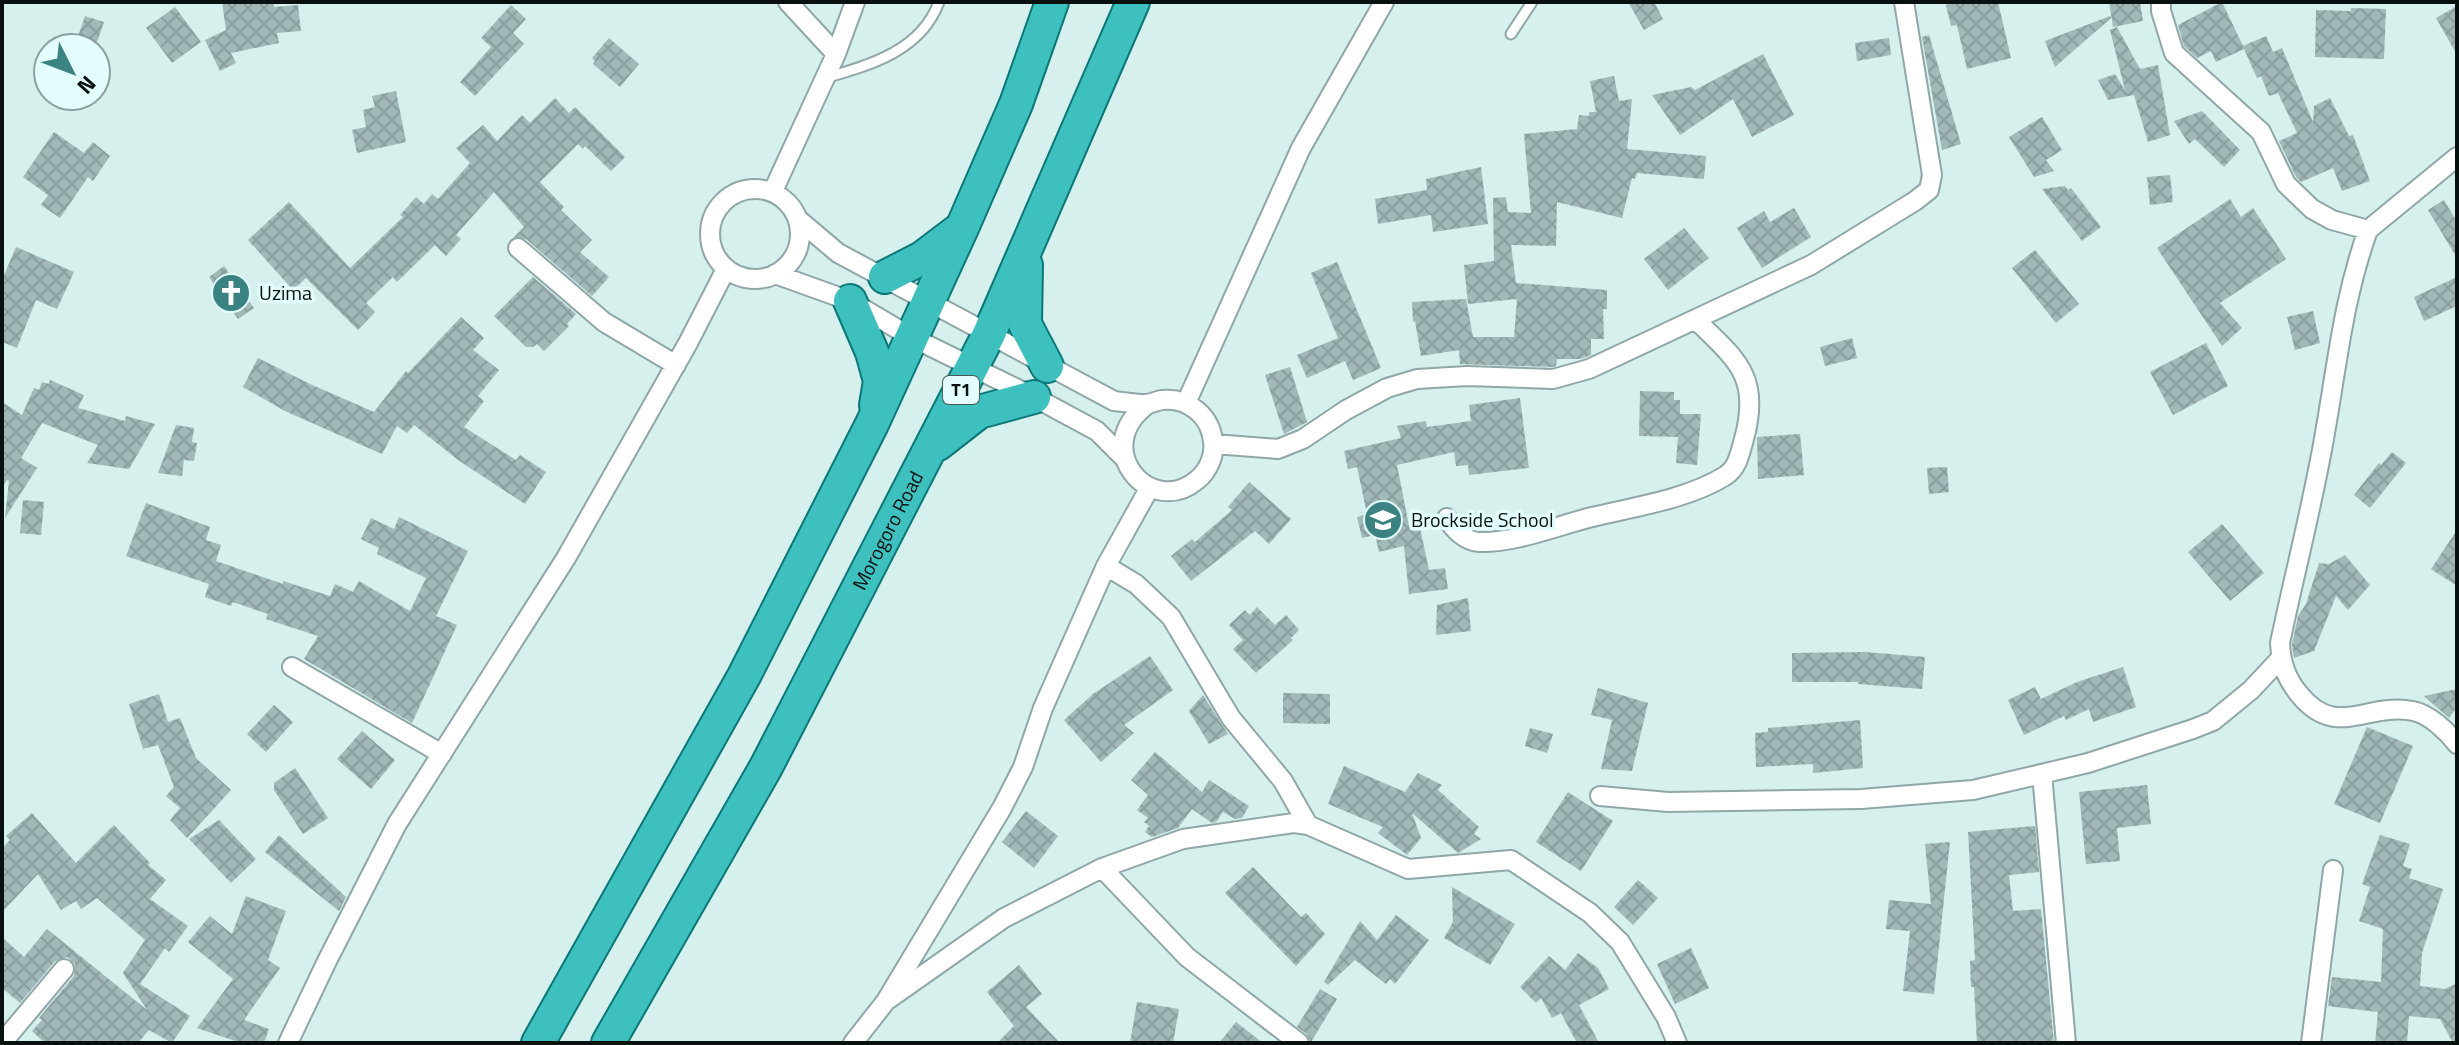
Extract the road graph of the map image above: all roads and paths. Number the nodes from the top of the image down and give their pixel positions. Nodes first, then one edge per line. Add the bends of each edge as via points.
1 (788, 2) edge
2 (855, 2) edge
3 (939, 2) edge
4 (1052, 2) edge
5 (1133, 2) edge
6 (1384, 2) edge
7 (1532, 2) edge
8 (1904, 2) edge
9 (2161, 2) edge
10 (1511, 34) dead end
11 (836, 54) junction
12 (825, 78) junction
13 (2457, 157) edge
14 (773, 191) junction
15 (799, 220) junction
16 (962, 228) junction
17 (2368, 230) junction
18 (518, 248) dead end
19 (1026, 250) junction
20 (726, 269) junction
21 (775, 274) junction
22 (885, 277) junction
23 (929, 300) junction
24 (850, 301) junction
25 (1696, 320) junction
26 (989, 334) junction
27 (911, 337) junction
28 (676, 365) junction
29 (1047, 366) junction
30 (972, 368) junction
31 (1034, 397) junction
32 (1186, 403) junction
33 (1148, 404) junction
34 (872, 424) junction
35 (1214, 444) junction
36 (929, 451) junction
37 (1125, 459) junction
38 (1150, 487) junction
39 (1447, 518) dead end
40 (1106, 566) junction
41 (2280, 659) junction
42 (292, 667) dead end
43 (2457, 744) edge
44 (442, 754) junction
45 (2042, 774) junction
46 (1600, 796) dead end
47 (1308, 825) junction
48 (1102, 868) junction
49 (2333, 870) dead end
50 (64, 969) dead end
51 (886, 1001) junction
52 (2, 1043) edge
53 (288, 1043) edge
54 (538, 1043) edge
55 (608, 1043) edge
56 (853, 1043) edge
57 (1299, 1043) edge
58 (1677, 1043) edge
59 (2066, 1043) edge
60 (2311, 1043) edge

1 - 11 street
2 - 11 street
3 - 12 lane via 934,17 912,42 874,64
4 - 16 highway via 1016,104
5 - 19 highway, Morogoro Road / T1
6 - 32 street via 1301,148
7 - 10 lane
8 - 25 street via 1932,175 1929,190 1811,265
9 - 17 street via 2174,53 2261,132 2286,184 2312,209
11 - 12 street
12 - 14 street
13 - 17 street
14 - 15 street
14 - 20 street via 736,193 716,210 712,248
15 - 21 street via 800,245
15 - 22 street via 838,253
16 - 22 highway
16 - 23 highway
17 - 41 street via 2353,271
18 - 28 street via 604,322
19 - 26 highway, Morogoro Road / T1
19 - 29 highway via 1025,324
20 - 21 street via 750,279
20 - 28 street
21 - 24 street
22 - 23 street
23 - 26 street
23 - 27 highway
24 - 27 street
24 - 34 highway via 880,381
25 - 35 street via 1589,369 1553,379 1417,379 1387,388 1278,449
25 - 39 street via 1744,372 1749,420 1729,474 1661,501 1509,538 1476,542 1454,530
26 - 29 street
26 - 30 highway, Morogoro Road / T1
27 - 30 street
27 - 34 highway
28 - 44 street via 566,558
29 - 33 street via 1114,401
30 - 31 street
30 - 36 highway, Morogoro Road / T1
31 - 36 highway via 979,412
31 - 37 street via 1097,431
32 - 33 street
32 - 35 street via 1206,419
33 - 37 street via 1129,422
34 - 54 highway via 744,676
35 - 38 street via 1199,478 1176,490
36 - 55 highway, Morogoro Road / T1 via 766,767
37 - 38 street via 1130,471
38 - 40 street
40 - 47 street via 1136,584 1171,617 1231,718 1283,781
40 - 51 street via 1043,708 1023,767
41 - 43 street via 2298,693 2327,717 2417,712
41 - 45 street via 2213,721 2137,749
42 - 44 street
44 - 53 street via 397,824
45 - 46 street via 1973,790 1861,799 1668,802
45 - 59 street
47 - 48 street via 1281,823 1183,839
47 - 58 street via 1408,869 1511,860 1590,913 1620,942
48 - 51 street via 1004,918
48 - 57 street via 1187,957
49 - 60 street
50 - 52 street
51 - 56 street

